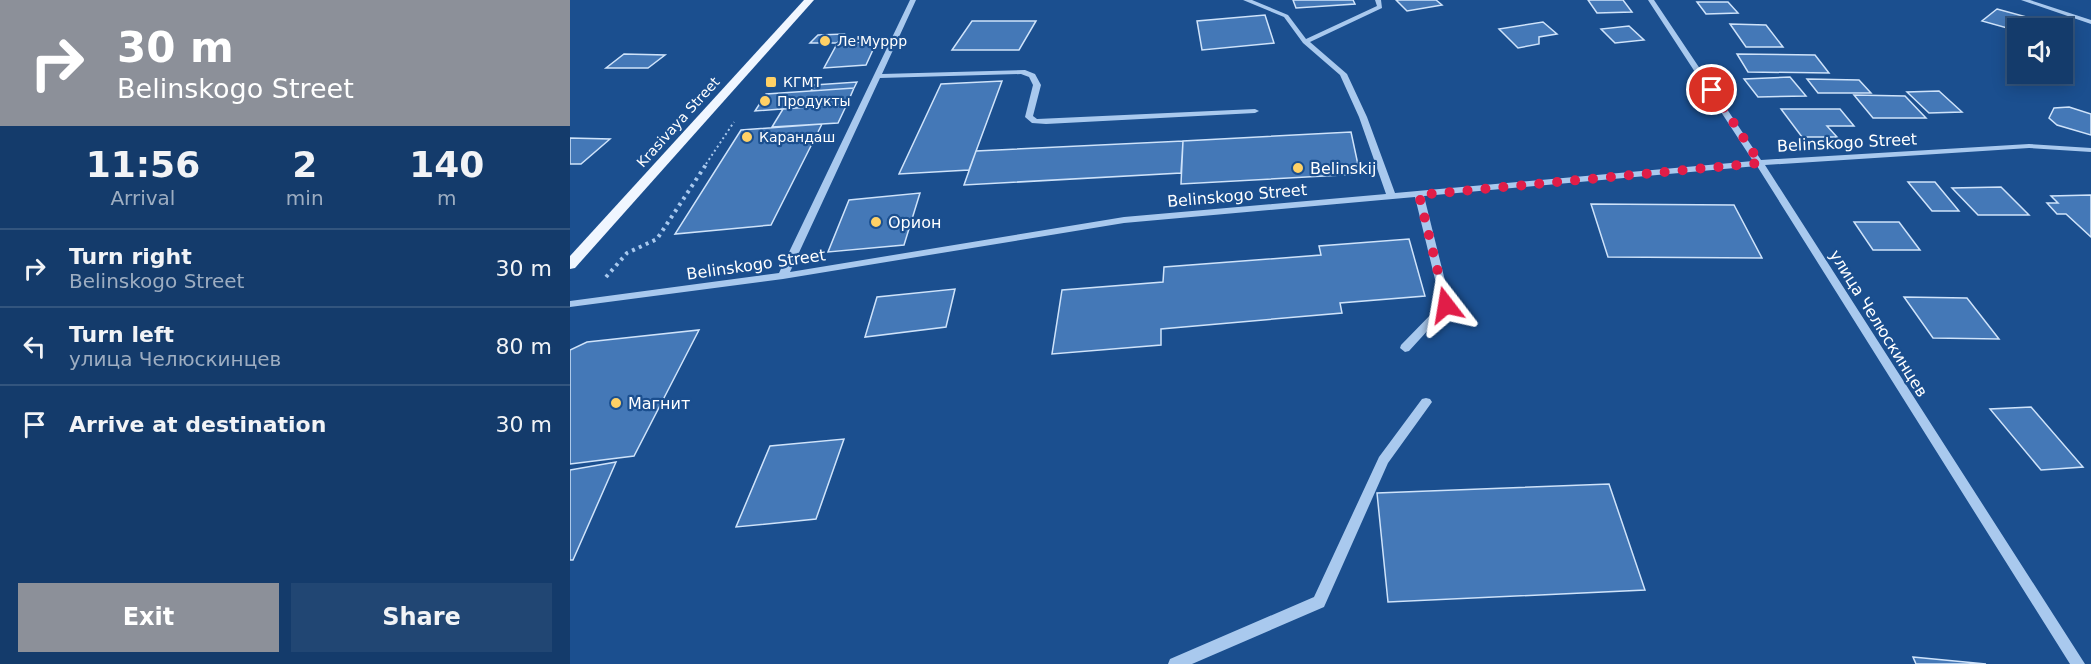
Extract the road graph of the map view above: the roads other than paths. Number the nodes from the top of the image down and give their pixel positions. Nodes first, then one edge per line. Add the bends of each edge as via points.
1 (809, 0) edge
2 (913, 0) edge
3 (1246, 0) edge
4 (1378, 0) edge
5 (1651, 0) edge
6 (2024, 0) edge
7 (2091, 22) edge
8 (1305, 42) junction
9 (877, 76) junction
10 (1255, 111) dead end
11 (2091, 150) edge
12 (1760, 163) junction
13 (1419, 195) junction
14 (1392, 197) junction
15 (570, 264) edge
16 (783, 276) junction
17 (570, 304) edge
18 (1405, 348) dead end
19 (1426, 402) dead end
20 (1174, 664) edge
21 (2078, 664) edge

1 - 15 main road, Krasivaya Street
2 - 9 street
3 - 8 street via 1286,16
4 - 8 street via 1380,7
5 - 12 street, улица Челюскинцев
6 - 7 street
8 - 14 street via 1343,74
9 - 10 street via 1022,72 1032,76 1037,85 1029,117 1046,122
9 - 16 street
11 - 12 street, Belinskogo Street via 2029,146
12 - 13 street, Belinskogo Street
12 - 21 street, улица Челюскинцев
13 - 14 street, Belinskogo Street
13 - 18 street via 1446,305
14 - 16 street, Belinskogo Street via 1124,220
16 - 17 street, Belinskogo Street
19 - 20 street via 1383,460 1319,602

